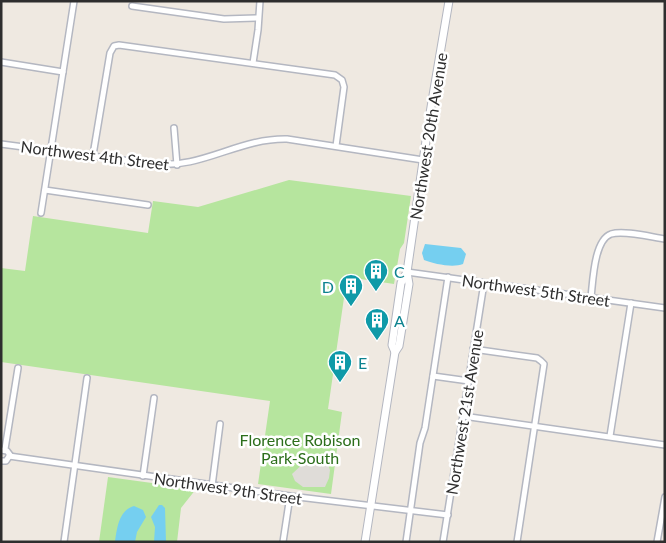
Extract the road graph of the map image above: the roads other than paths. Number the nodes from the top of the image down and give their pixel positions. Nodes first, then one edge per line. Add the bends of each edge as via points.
1 (74, 1) edge
2 (260, 1) edge
3 (448, 1) edge
4 (132, 6) dead end
5 (258, 18) junction
6 (1, 62) edge
7 (253, 63) junction
8 (63, 72) junction
9 (174, 128) dead end
10 (1, 144) edge
11 (336, 146) junction
12 (50, 150) junction
13 (93, 155) junction
14 (423, 160) junction
15 (177, 165) junction
16 (44, 190) junction
17 (148, 205) dead end
18 (41, 213) dead end
19 (665, 239) edge
20 (407, 272) junction
21 (448, 277) junction
22 (484, 283) junction
23 (591, 298) junction
24 (631, 303) junction
25 (665, 308) edge
26 (474, 350) junction
27 (18, 368) dead end
28 (433, 376) junction
29 (87, 378) dead end
30 (469, 381) junction
31 (154, 398) dead end
32 (463, 416) junction
33 (220, 424) dead end
34 (535, 426) junction
35 (610, 436) junction
36 (665, 445) edge
37 (3, 449) edge
38 (9, 456) junction
39 (2, 463) edge
40 (75, 466) junction
41 (143, 476) junction
42 (212, 486) junction
43 (290, 496) junction
44 (664, 501) edge
45 (370, 506) junction
46 (410, 510) junction
47 (448, 515) junction
48 (64, 542) edge
49 (282, 542) edge
50 (365, 542) edge
51 (406, 542) edge
52 (443, 542) edge
53 (517, 542) edge
54 (657, 542) edge

1 - 8 street
2 - 5 street
3 - 14 street, Northwest 20th Avenue
4 - 5 street via 224,19
5 - 7 street
6 - 8 street
7 - 11 street via 335,75 342,80 344,93
7 - 13 street via 114,46 110,53
8 - 12 street
9 - 15 street
10 - 12 street, Northwest 4th Street
11 - 14 street, Northwest 4th Street
11 - 15 street, Northwest 4th Street via 270,139
12 - 13 street, Northwest 4th Street
12 - 16 street
13 - 15 street, Northwest 4th Street
14 - 20 street, Northwest 20th Avenue
16 - 17 street
16 - 18 street
19 - 23 street via 622,233 606,237 598,248
20 - 21 street, Northwest 5th Street
20 - 45 street, Northwest 20th Avenue via 402,283 392,345 395,352
21 - 22 street, Northwest 5th Street
21 - 28 street
22 - 23 street, Northwest 5th Street
22 - 26 street, Northwest 21st Avenue
23 - 24 street, Northwest 5th Street
24 - 25 street, Northwest 5th Street
24 - 35 street
26 - 30 street, Northwest 21st Avenue
26 - 34 street via 542,361 544,368
27 - 37 street
28 - 30 street
28 - 46 street
29 - 40 street
30 - 32 street, Northwest 21st Avenue
31 - 41 street
32 - 34 street
32 - 47 street, Northwest 21st Avenue
33 - 42 street
34 - 35 street
34 - 53 street
35 - 36 street
37 - 38 street via 9,452
38 - 39 street
38 - 40 street, Northwest 9th Street
40 - 41 street, Northwest 9th Street
40 - 48 street
41 - 42 street, Northwest 9th Street
42 - 43 street, Northwest 9th Street
43 - 45 street, Northwest 9th Street
43 - 49 street
44 - 54 street
45 - 46 street, Northwest 9th Street
45 - 50 street, Northwest 20th Avenue
46 - 47 street, Northwest 9th Street
46 - 51 street
47 - 52 street, Northwest 21st Avenue

